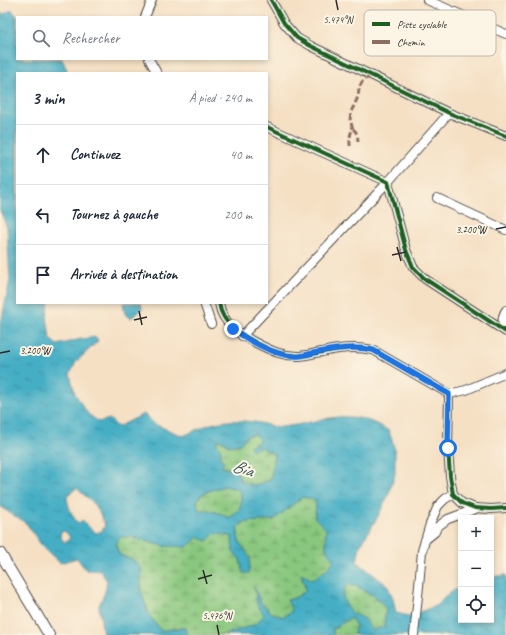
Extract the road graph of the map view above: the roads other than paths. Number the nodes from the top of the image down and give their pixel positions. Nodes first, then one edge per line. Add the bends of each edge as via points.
1 (152, 0) edge
2 (271, 0) edge
3 (428, 0) edge
4 (451, 10) edge
5 (145, 16) edge
6 (496, 30) edge
7 (506, 34) edge
8 (150, 60) edge
9 (156, 72) edge
10 (449, 113) junction
11 (268, 127) edge
12 (506, 136) edge
13 (388, 182) junction
14 (436, 198) dead end
15 (506, 230) edge
16 (204, 304) edge
17 (219, 304) edge
18 (506, 310) edge
19 (211, 324) dead end
20 (506, 332) edge
21 (242, 336) junction
22 (506, 373) edge
23 (449, 394) junction
24 (454, 494) junction
25 (479, 508) junction
26 (506, 508) edge
27 (425, 540) junction
28 (0, 553) edge
29 (49, 635) edge
30 (414, 635) edge

1 - 5 street
2 - 10 street via 284,23 297,38
3 - 4 street
6 - 7 street
8 - 9 street
10 - 12 street
10 - 13 street
11 - 13 street
13 - 20 street via 413,267 425,279
13 - 21 street
14 - 15 street
16 - 19 street
17 - 21 street via 233,329
18 - 20 street via 502,325
21 - 23 street via 287,356 349,348 373,350
22 - 23 street via 466,390
23 - 24 street via 448,448
24 - 25 street via 462,503
24 - 27 street via 438,506
25 - 26 street
25 - 27 street via 448,519
27 - 30 street
28 - 29 main road

